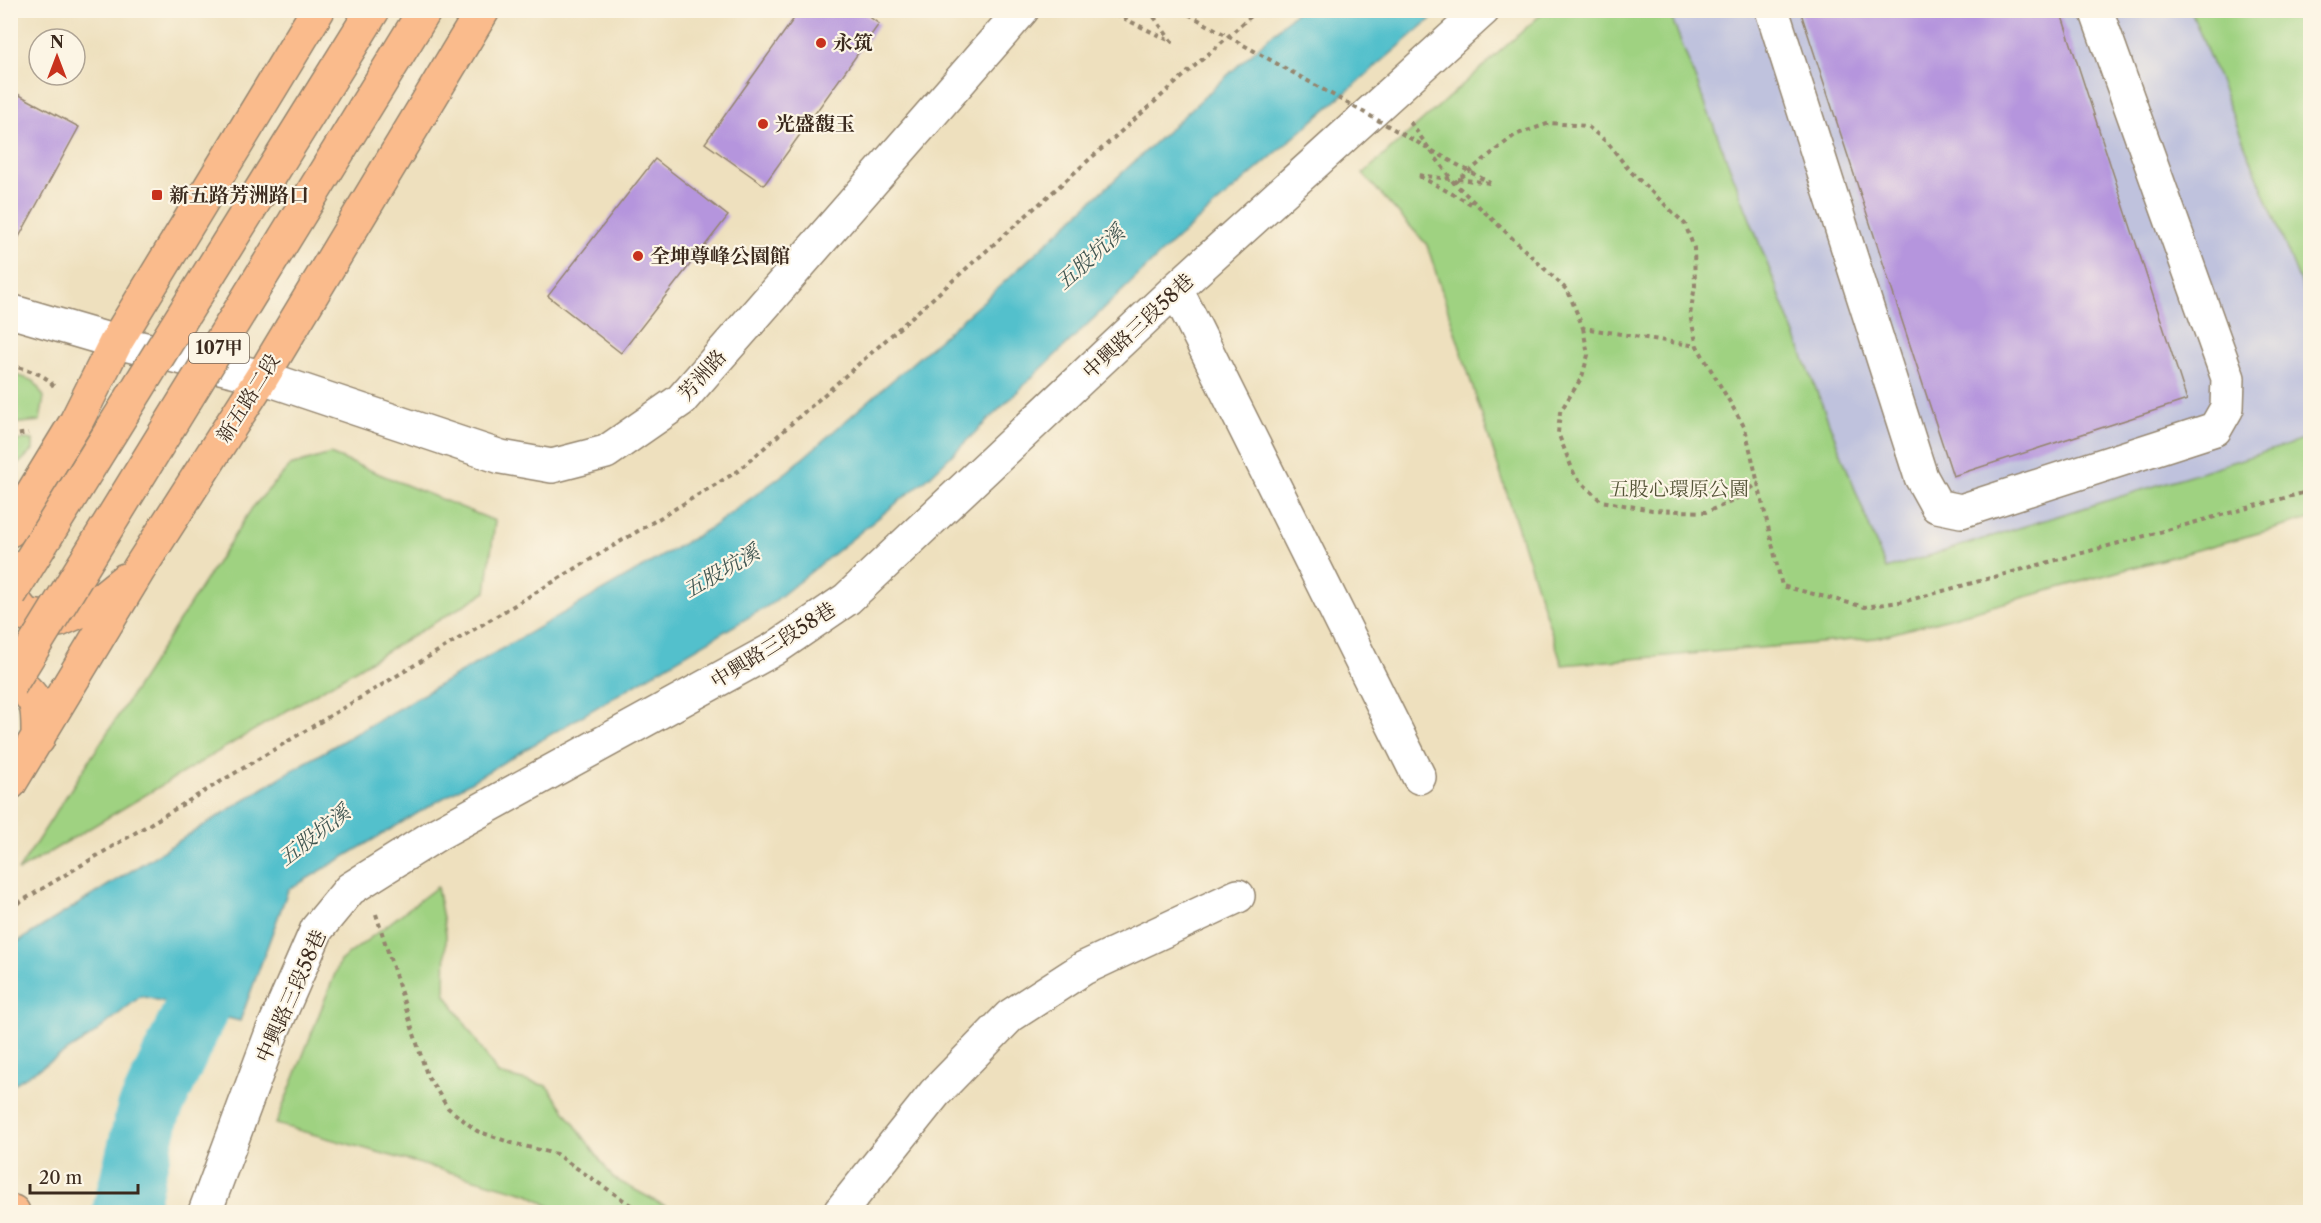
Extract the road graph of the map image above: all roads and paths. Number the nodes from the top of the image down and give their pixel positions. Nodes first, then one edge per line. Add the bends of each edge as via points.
1 (318, 10) edge
2 (373, 10) edge
3 (425, 10) edge
4 (483, 10) edge
5 (1022, 10) edge
6 (1107, 10) edge
7 (1149, 10) edge
8 (1181, 10) edge
9 (1258, 10) edge
10 (1483, 10) edge
11 (1772, 10) edge
12 (2096, 10) edge
13 (1391, 94) junction
14 (1454, 183) junction
15 (1480, 209) junction
16 (1176, 289) junction
17 (10, 311) edge
18 (1583, 328) junction
19 (116, 342) junction
20 (1698, 346) junction
21 (10, 365) edge
22 (262, 377) junction
23 (76, 422) junction
24 (1759, 483) junction
25 (2310, 491) edge
26 (30, 498) junction
27 (10, 530) edge
28 (10, 544) edge
29 (139, 569) junction
30 (10, 595) edge
31 (10, 678) edge
32 (10, 685) edge
33 (38, 739) junction
34 (1419, 777) dead end
35 (10, 783) edge
36 (365, 879) junction
37 (1238, 896) dead end
38 (10, 908) edge
39 (206, 1212) edge
40 (641, 1212) edge
41 (840, 1212) edge

1 - 19 main road
2 - 30 main road, 107甲, bridge
3 - 32 main road, 107甲, bridge
4 - 22 main road, 新五路二段 / 107甲
5 - 22 street, 芳洲路 via 681,400 606,452 552,466 501,457
6 - 7 path via 1172,42
8 - 15 path, bridge via 1490,183 1417,175
9 - 38 path via 738,471
10 - 13 street, 中興路三段58巷
11 - 12 street via 1921,477 1937,506 1961,511 2215,429 2228,408 2228,378
13 - 14 path
13 - 16 street, 中興路三段58巷
14 - 15 path
14 - 20 path via 1515,135 1550,123 1587,126 1685,224 1694,248 1695,286 1690,315
15 - 18 path via 1568,291
16 - 34 street
16 - 36 street, 中興路三段58巷 via 847,599 774,649 439,833
17 - 19 street, 芳洲路
18 - 20 path
18 - 24 path via 1588,355 1582,377 1560,412 1558,434 1575,476 1601,501 1652,510 1706,512 1731,502
19 - 22 street, 芳洲路
19 - 23 main road
20 - 24 path via 1745,428
21 - 23 path via 38,373 51,382
22 - 29 main road, 新五路二段 / 107甲
23 - 26 main road
24 - 25 path via 1782,586 1865,607 1906,601
26 - 27 main road
26 - 28 main road
29 - 30 main road via 94,605 59,620 25,615
29 - 33 main road, 新五路二段 / 107甲
31 - 33 main road via 30,693 38,709
33 - 35 main road, 新五路二段 / 107甲
36 - 39 street, 中興路三段58巷 via 350,888 317,929 272,1032
36 - 40 path via 427,1075 448,1108 477,1131 556,1154
37 - 41 street via 1084,968 1010,1016 935,1093

